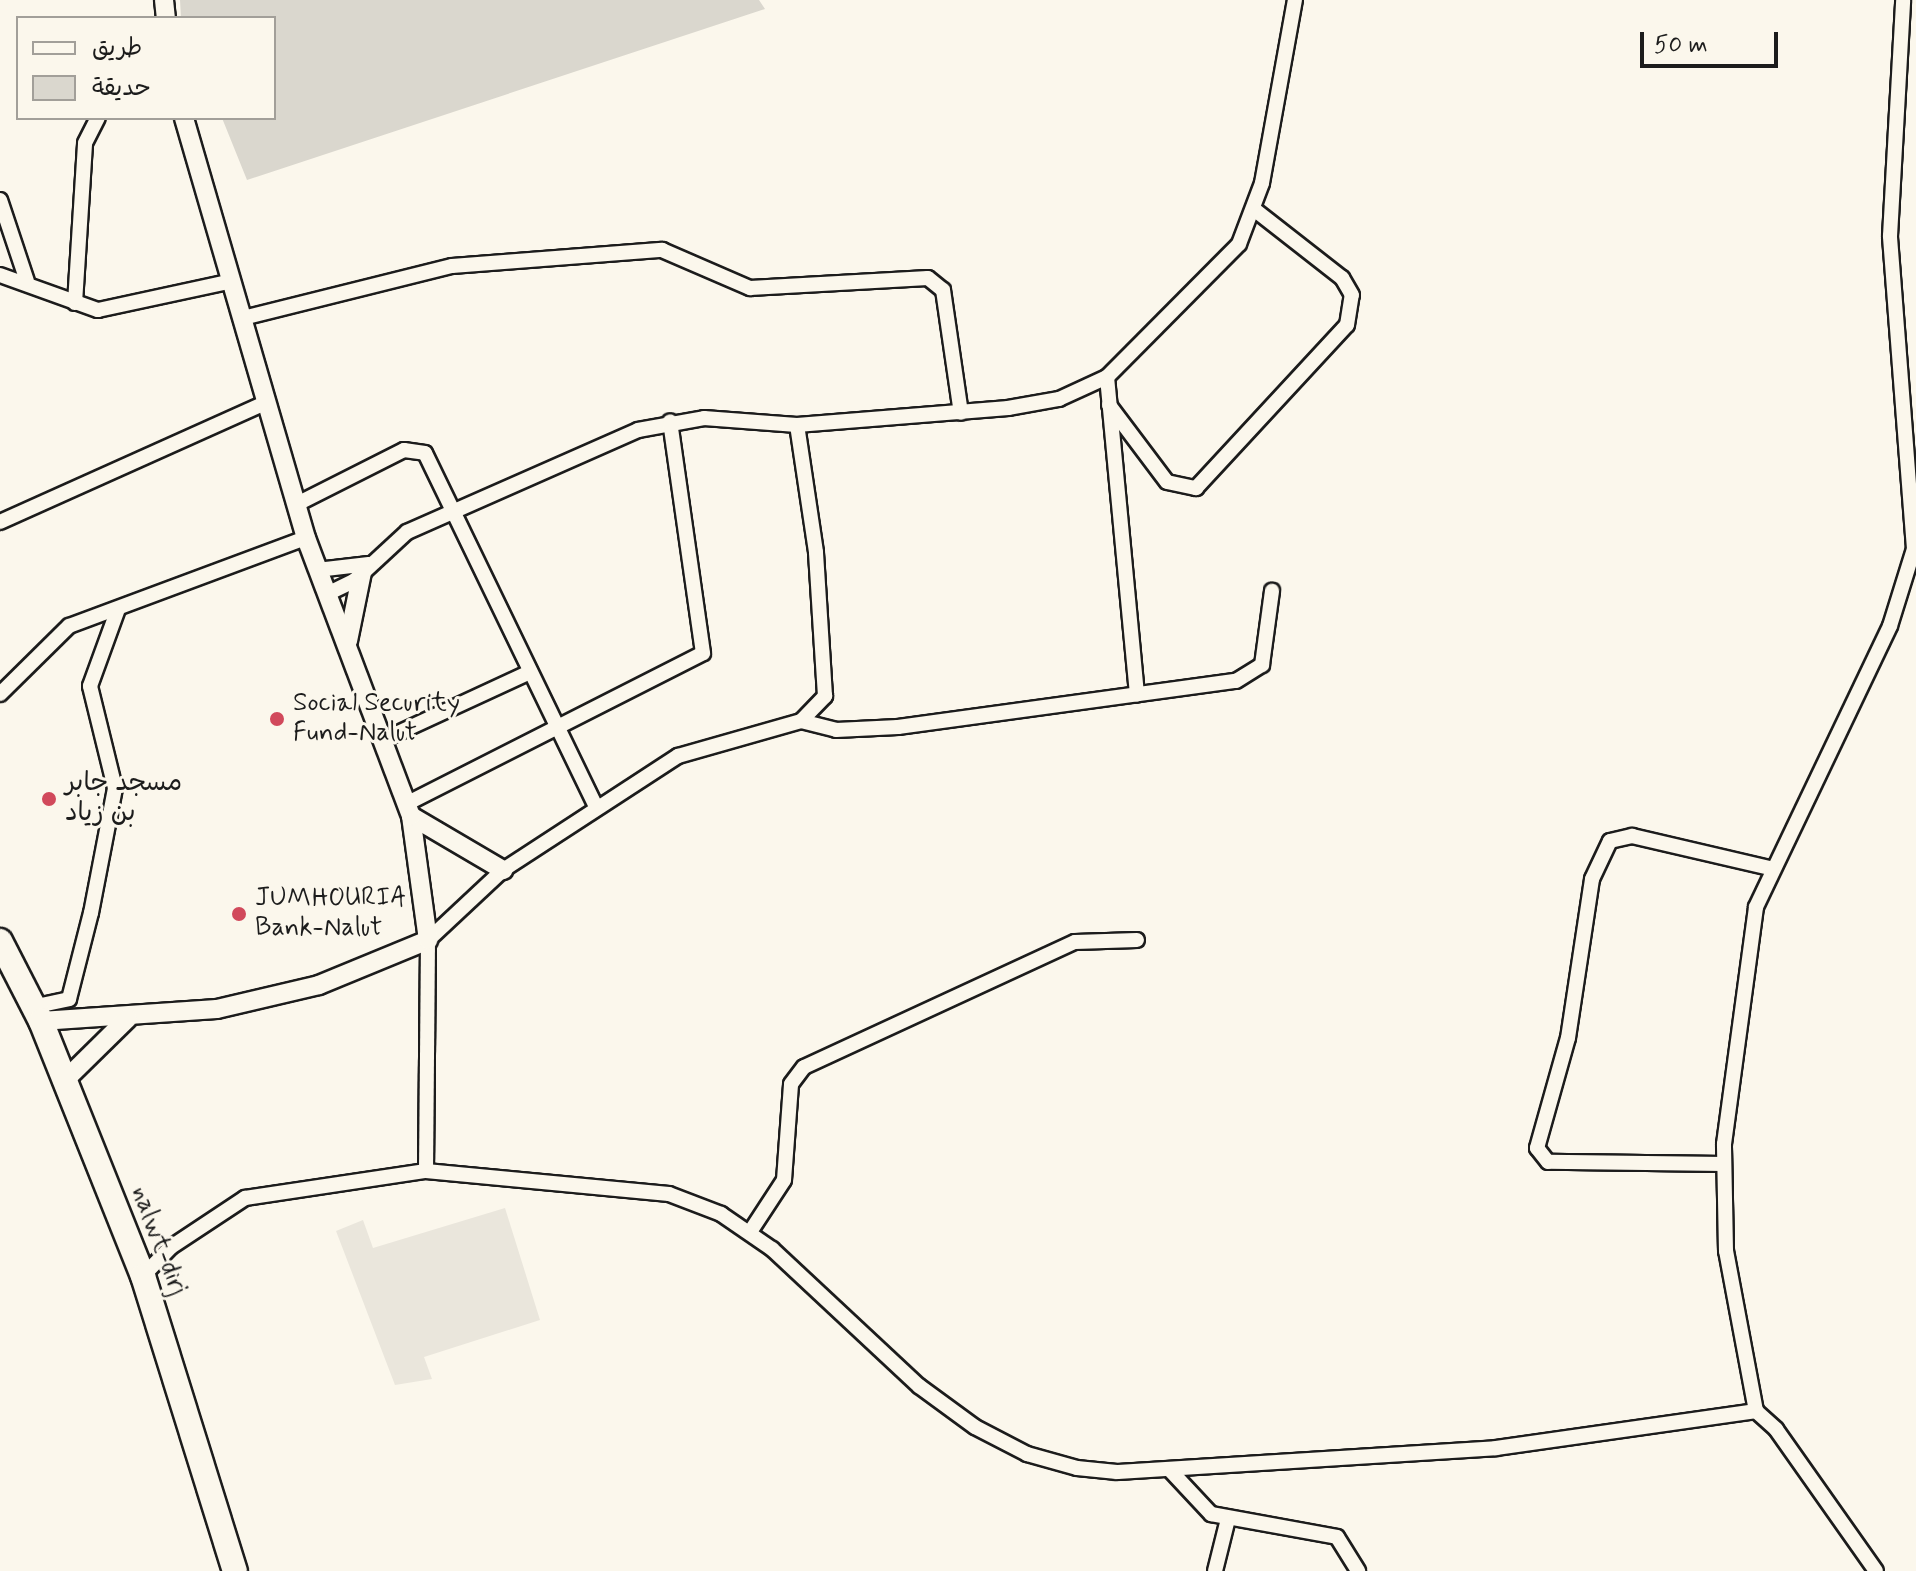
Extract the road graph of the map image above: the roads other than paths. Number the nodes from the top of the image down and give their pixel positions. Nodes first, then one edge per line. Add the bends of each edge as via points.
1 (1295, 0) edge
2 (1903, 0) edge
3 (97, 120) edge
4 (185, 120) edge
5 (0, 200) edge
6 (1255, 210) junction
7 (0, 275) edge
8 (27, 281) junction
9 (232, 281) junction
10 (75, 303) junction
11 (243, 318) junction
12 (1107, 377) junction
13 (267, 402) junction
14 (1109, 405) junction
15 (961, 413) junction
16 (670, 421) junction
17 (797, 425) junction
18 (295, 505) junction
19 (455, 508) junction
20 (0, 522) edge
21 (306, 538) junction
22 (366, 568) junction
23 (317, 570) junction
24 (1272, 591) dead end
25 (327, 594) junction
26 (118, 609) junction
27 (349, 652) junction
28 (530, 672) junction
29 (0, 694) edge
30 (1137, 695) junction
31 (801, 721) junction
32 (558, 732) junction
33 (385, 739) junction
34 (596, 807) junction
35 (408, 810) junction
36 (1770, 868) junction
37 (503, 870) junction
38 (428, 940) junction
39 (1137, 940) dead end
40 (0, 941) edge
41 (37, 1014) junction
42 (128, 1018) junction
43 (65, 1080) junction
44 (1724, 1164) junction
45 (426, 1171) junction
46 (750, 1232) junction
47 (143, 1276) junction
48 (1756, 1411) junction
49 (1169, 1469) junction
50 (1228, 1519) junction
51 (235, 1571) edge
52 (1215, 1571) edge
53 (1358, 1571) edge
54 (1876, 1571) edge

1 - 6 street
2 - 36 street via 1890,236 1914,549 1890,626
3 - 10 street via 85,143
4 - 9 street
5 - 8 street
6 - 12 street via 1239,244
6 - 14 street via 1342,278 1352,295 1347,325 1196,488 1167,482
7 - 8 street
8 - 10 street
9 - 10 street via 124,309
9 - 11 street
11 - 13 street
11 - 15 street via 452,266 662,250 750,288 928,278 943,290
12 - 14 street
12 - 15 street via 1059,399
13 - 18 street
13 - 20 street
14 - 30 street
15 - 17 street
16 - 17 street
16 - 19 street
16 - 32 street via 703,653
17 - 31 street via 828,676 825,696
18 - 19 street via 414,447
18 - 21 street
19 - 22 street via 407,532
19 - 28 street
21 - 23 street
21 - 26 street
22 - 23 street
22 - 25 street
22 - 27 street via 347,624
23 - 25 street
24 - 30 street via 1265,656 1254,673
25 - 27 street
26 - 29 street via 69,626
26 - 41 street via 90,686 115,788 91,913 69,999
27 - 33 street
28 - 32 street
28 - 33 street
30 - 31 street via 854,731
31 - 34 street via 678,756
32 - 34 street
32 - 35 street
33 - 35 street
34 - 37 street
35 - 37 street
35 - 38 street
36 - 44 street via 1745,949
36 - 44 street via 1632,836 1610,841 1592,879 1568,1038 1537,1148 1548,1162
37 - 38 street
38 - 42 street via 319,985 217,1009
38 - 45 street
39 - 46 street via 1075,942 804,1067 791,1084 784,1180
40 - 41 main road, nalwt-dirj
41 - 42 street
41 - 43 main road, nalwt-dirj
42 - 43 street
43 - 47 main road, nalwt-dirj
44 - 48 street via 1726,1251
45 - 46 street via 669,1194
45 - 47 street via 245,1198 171,1247
46 - 49 street via 919,1386 975,1427 1027,1454 1077,1468
47 - 51 main road, nalwt-dirj
48 - 49 street via 1496,1448
48 - 54 street
49 - 50 street via 1200,1506
50 - 52 street
50 - 53 street via 1337,1537

